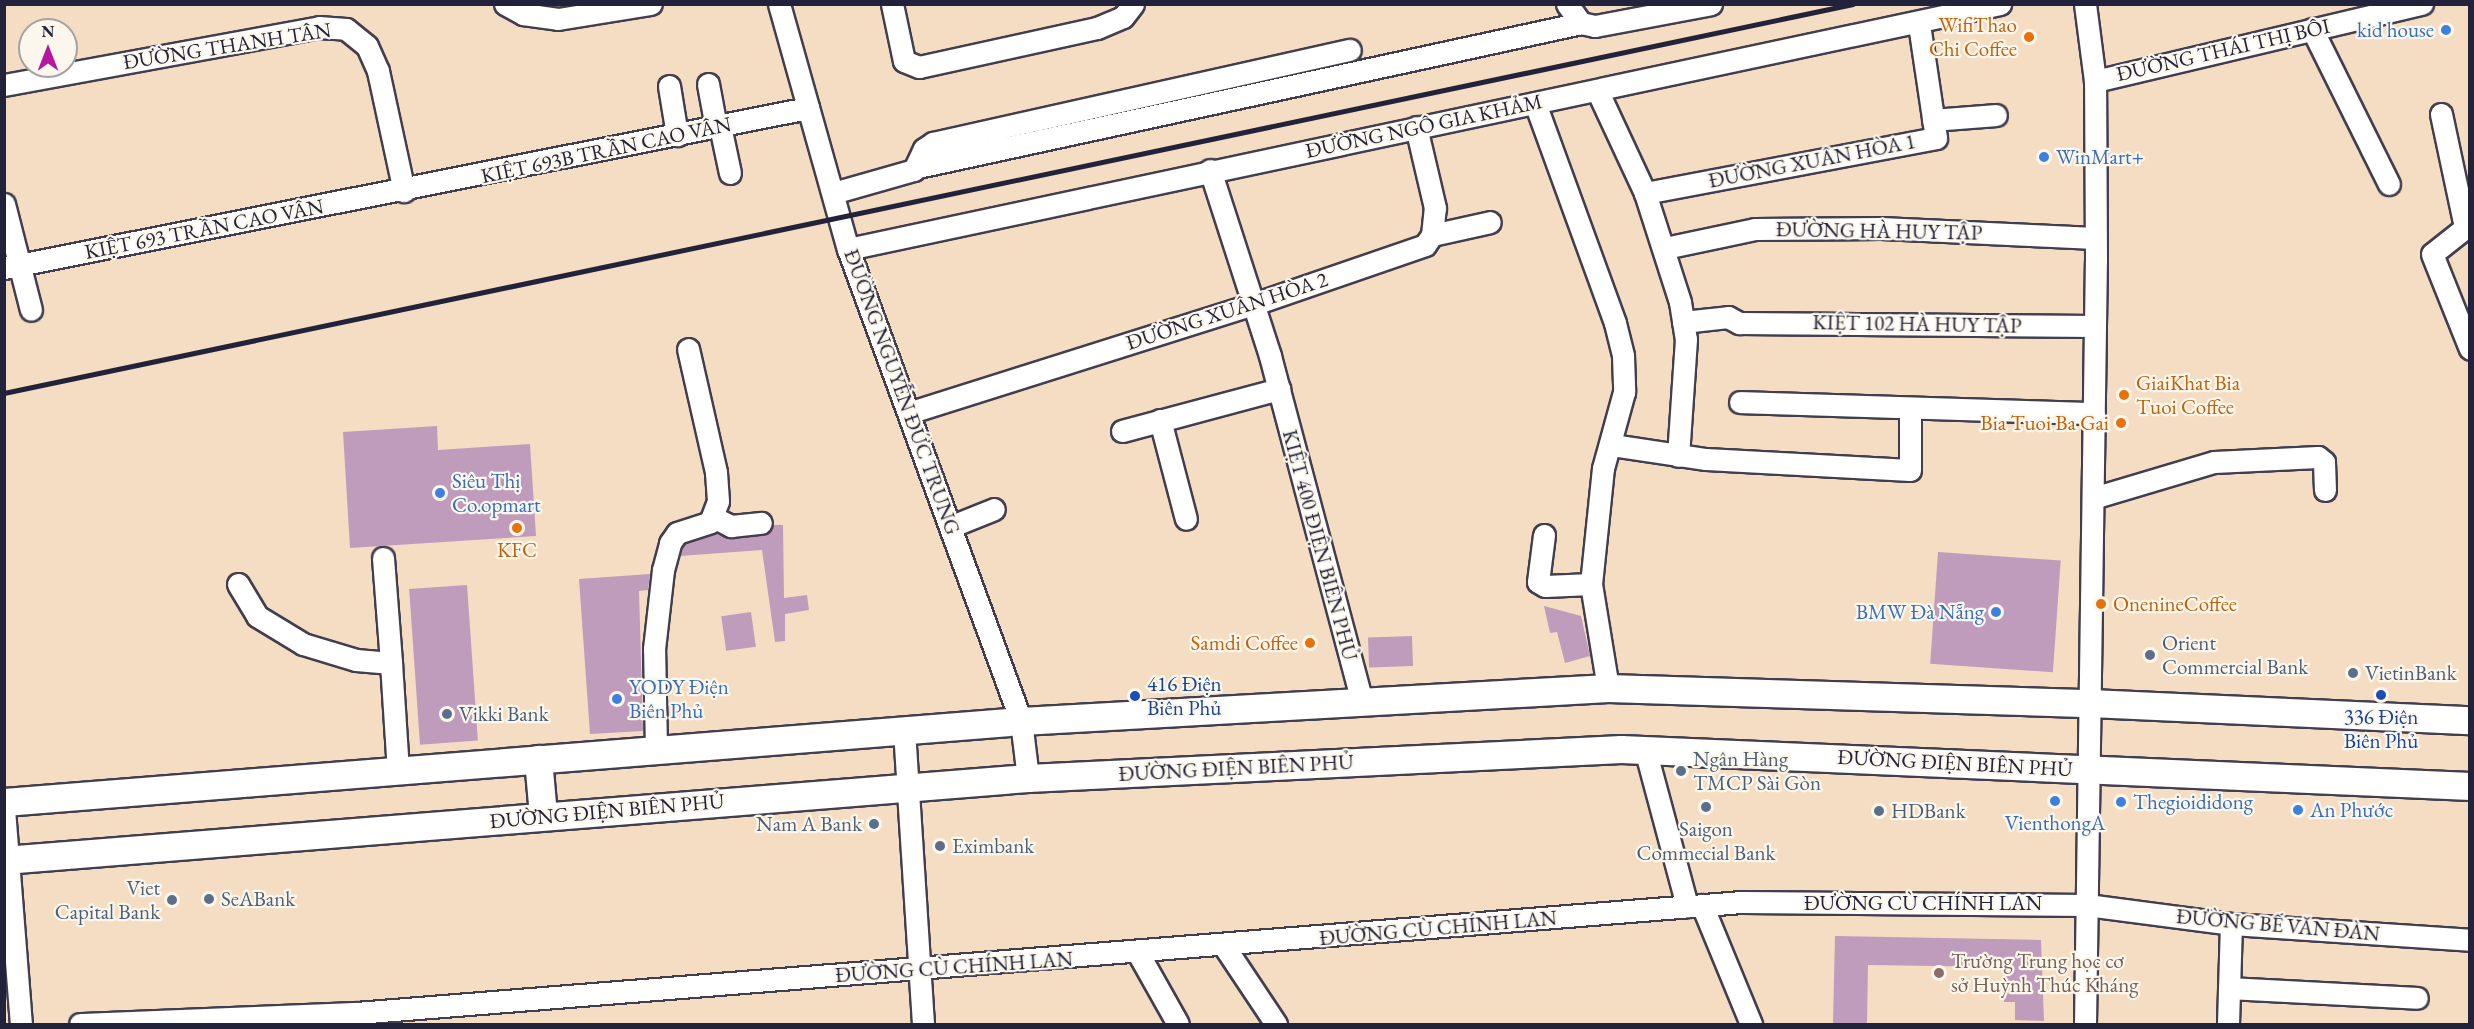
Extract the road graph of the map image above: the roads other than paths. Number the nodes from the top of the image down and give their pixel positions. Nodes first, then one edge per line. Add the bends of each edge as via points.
1 (504, 4) edge
2 (651, 4) edge
3 (779, 4) edge
4 (892, 4) edge
5 (1133, 4) edge
6 (1567, 4) edge
7 (1711, 4) edge
8 (2000, 4) edge
9 (2085, 4) edge
10 (2422, 4) edge
11 (1581, 23) junction
12 (1919, 24) junction
13 (2312, 29) junction
14 (1350, 50) dead end
15 (2095, 81) junction
16 (708, 84) dead end
17 (4, 85) edge
18 (669, 86) dead end
19 (1598, 90) junction
20 (1535, 103) junction
21 (808, 108) junction
22 (2441, 114) dead end
23 (1996, 115) dead end
24 (1933, 120) junction
25 (718, 127) junction
26 (1416, 127) junction
27 (677, 135) junction
28 (918, 167) junction
29 (1210, 170) junction
30 (730, 173) dead end
31 (2389, 184) dead end
32 (404, 191) junction
33 (833, 193) junction
34 (1645, 193) junction
35 (4, 204) edge
36 (1490, 222) dead end
37 (2467, 225) edge
38 (1432, 235) junction
39 (2095, 238) junction
40 (1665, 248) junction
41 (848, 249) junction
42 (12, 267) edge
43 (1254, 304) junction
44 (31, 309) dead end
45 (1683, 322) junction
46 (2095, 326) junction
47 (688, 349) dead end
48 (2469, 349) edge
49 (1279, 388) junction
50 (1740, 402) dead end
51 (1910, 408) junction
52 (911, 412) junction
53 (2094, 413) junction
54 (1160, 420) junction
55 (1122, 431) dead end
56 (1612, 445) junction
57 (1678, 456) junction
58 (2325, 490) dead end
59 (2093, 498) junction
60 (994, 509) dead end
61 (714, 518) junction
62 (1186, 519) dead end
63 (761, 523) dead end
64 (952, 526) junction
65 (1544, 535) dead end
66 (383, 558) dead end
67 (238, 585) dead end
68 (1591, 585) junction
69 (391, 663) junction
70 (1608, 688) junction
71 (1362, 701) junction
72 (2090, 703) junction
73 (2469, 720) edge
74 (1022, 721) junction
75 (904, 730) junction
76 (656, 749) junction
77 (1645, 749) junction
78 (538, 759) junction
79 (2089, 770) junction
80 (398, 772) junction
81 (1028, 778) junction
82 (2469, 786) edge
83 (907, 787) junction
84 (4, 802) edge
85 (4, 808) edge
86 (543, 815) junction
87 (6, 860) edge
88 (2087, 904) junction
89 (1695, 906) junction
90 (2231, 924) junction
91 (2469, 940) edge
92 (1224, 946) junction
93 (1138, 953) junction
94 (918, 970) junction
95 (2229, 988) junction
96 (2417, 998) dead end
97 (359, 1019) edge
98 (221, 1022) edge
99 (21, 1024) edge
100 (80, 1024) edge
101 (923, 1024) edge
102 (1178, 1024) edge
103 (1276, 1024) edge
104 (1751, 1024) edge
105 (2085, 1024) edge
106 (2228, 1024) edge

1 - 2 street via 523,14 558,19
3 - 21 street, ĐƯỜNG NGUYỄN ĐỨC TRUNG
4 - 5 street via 904,61 920,67 1097,28 1124,17
6 - 11 street
7 - 11 street via 1595,26
8 - 12 street, ĐƯỜNG NGÔ GIA KHẢM
9 - 15 street
10 - 13 street, ĐƯỜNG THÁI THỊ BÔI
11 - 28 street
12 - 19 street, ĐƯỜNG NGÔ GIA KHẢM
12 - 24 street, ĐƯỜNG XUÂN HÒA 1
13 - 15 street, ĐƯỜNG THÁI THỊ BÔI
13 - 31 street
14 - 28 street via 933,143 924,149
15 - 39 street
16 - 25 street
17 - 32 street, ĐƯỜNG THANH TÂN via 319,27 346,29 367,46 378,71
18 - 27 street
19 - 20 street, ĐƯỜNG NGÔ GIA KHẢM
19 - 34 street
20 - 26 street, ĐƯỜNG NGÔ GIA KHẢM
20 - 56 street via 1623,356 1624,392
21 - 25 street, KIỆT 693B TRẦN CAO VÂN
21 - 33 street, ĐƯỜNG NGUYỄN ĐỨC TRUNG
22 - 37 street
23 - 24 street
24 - 34 street, ĐƯỜNG XUÂN HÒA 1 via 1936,138
25 - 27 street, KIỆT 693B TRẦN CAO VÂN
25 - 30 street
26 - 29 street, ĐƯỜNG NGÔ GIA KHẢM
26 - 38 street via 1436,208
27 - 32 street, KIỆT 693B TRẦN CAO VÂN
28 - 33 street
29 - 41 street, ĐƯỜNG NGÔ GIA KHẢM
29 - 43 street, KIỆT 400 ĐIỆN BIÊN PHỦ
32 - 42 street, KIỆT 693 TRẦN CAO VÂN
33 - 41 street, ĐƯỜNG NGUYỄN ĐỨC TRUNG
34 - 40 street
35 - 42 street
36 - 38 street, ĐƯỜNG XUÂN HÒA 2
37 - 48 street via 2432,254
38 - 43 street, ĐƯỜNG XUÂN HÒA 2 via 1425,244
39 - 40 street, ĐƯỜNG HÀ HUY TẬP via 1881,228 1755,228
39 - 46 street
40 - 45 street
41 - 52 street, ĐƯỜNG NGUYỄN ĐỨC TRUNG
42 - 44 street
43 - 49 street, KIỆT 400 ĐIỆN BIÊN PHỦ
43 - 52 street, ĐƯỜNG XUÂN HÒA 2
45 - 46 street, KIỆT 102 HÀ HUY TẬP via 1728,317 1739,323
45 - 57 street via 1686,339
46 - 53 street
47 - 61 street via 716,472 718,501
49 - 54 street
49 - 71 street, KIỆT 400 ĐIỆN BIÊN PHỦ
50 - 51 street
51 - 53 street
51 - 57 street via 1910,470
52 - 64 street, ĐƯỜNG NGUYỄN ĐỨC TRUNG
53 - 59 street
54 - 55 street
54 - 62 street
56 - 57 street
56 - 68 street via 1604,468
58 - 59 street via 2324,462 2318,457 2214,462
59 - 72 street
60 - 64 street
61 - 63 street via 731,526
61 - 76 street via 677,533 670,543 663,570 654,649
64 - 74 street, ĐƯỜNG NGUYỄN ĐỨC TRUNG
65 - 68 street via 1538,582 1545,586
66 - 69 street
67 - 69 street via 257,616 303,644 356,660
68 - 70 street
69 - 80 street
70 - 71 main road
70 - 72 main road
71 - 74 main road
72 - 73 main road
72 - 79 street
74 - 75 main road
74 - 81 street, ĐƯỜNG NGUYỄN ĐỨC TRUNG
75 - 76 main road
75 - 83 street
76 - 78 main road
77 - 79 main road, ĐƯỜNG ĐIỆN BIÊN PHỦ
77 - 81 main road, ĐƯỜNG ĐIỆN BIÊN PHỦ
77 - 89 street
78 - 80 main road
78 - 86 main road
79 - 82 main road, ĐƯỜNG ĐIỆN BIÊN PHỦ
79 - 88 street
80 - 84 main road
81 - 83 main road, ĐƯỜNG ĐIỆN BIÊN PHỦ
83 - 86 main road, ĐƯỜNG ĐIỆN BIÊN PHỦ
83 - 94 street
85 - 87 street
86 - 87 main road, ĐƯỜNG ĐIỆN BIÊN PHỦ
87 - 99 street
88 - 89 street, ĐƯỜNG CÙ CHÍNH LAN via 1743,902
88 - 90 street, ĐƯỜNG BẾ VĂN ĐÀN
88 - 105 street
89 - 92 street, ĐƯỜNG CÙ CHÍNH LAN
89 - 104 street
90 - 91 street, ĐƯỜNG BẾ VĂN ĐÀN
90 - 95 street
92 - 93 street, ĐƯỜNG CÙ CHÍNH LAN
92 - 103 street
93 - 94 street, ĐƯỜNG CÙ CHÍNH LAN
93 - 102 street
94 - 97 street, ĐƯỜNG CÙ CHÍNH LAN
94 - 101 street
95 - 96 street
95 - 106 street
97 - 98 street, ĐƯỜNG CÙ CHÍNH LAN
98 - 100 street, ĐƯỜNG CÙ CHÍNH LAN

